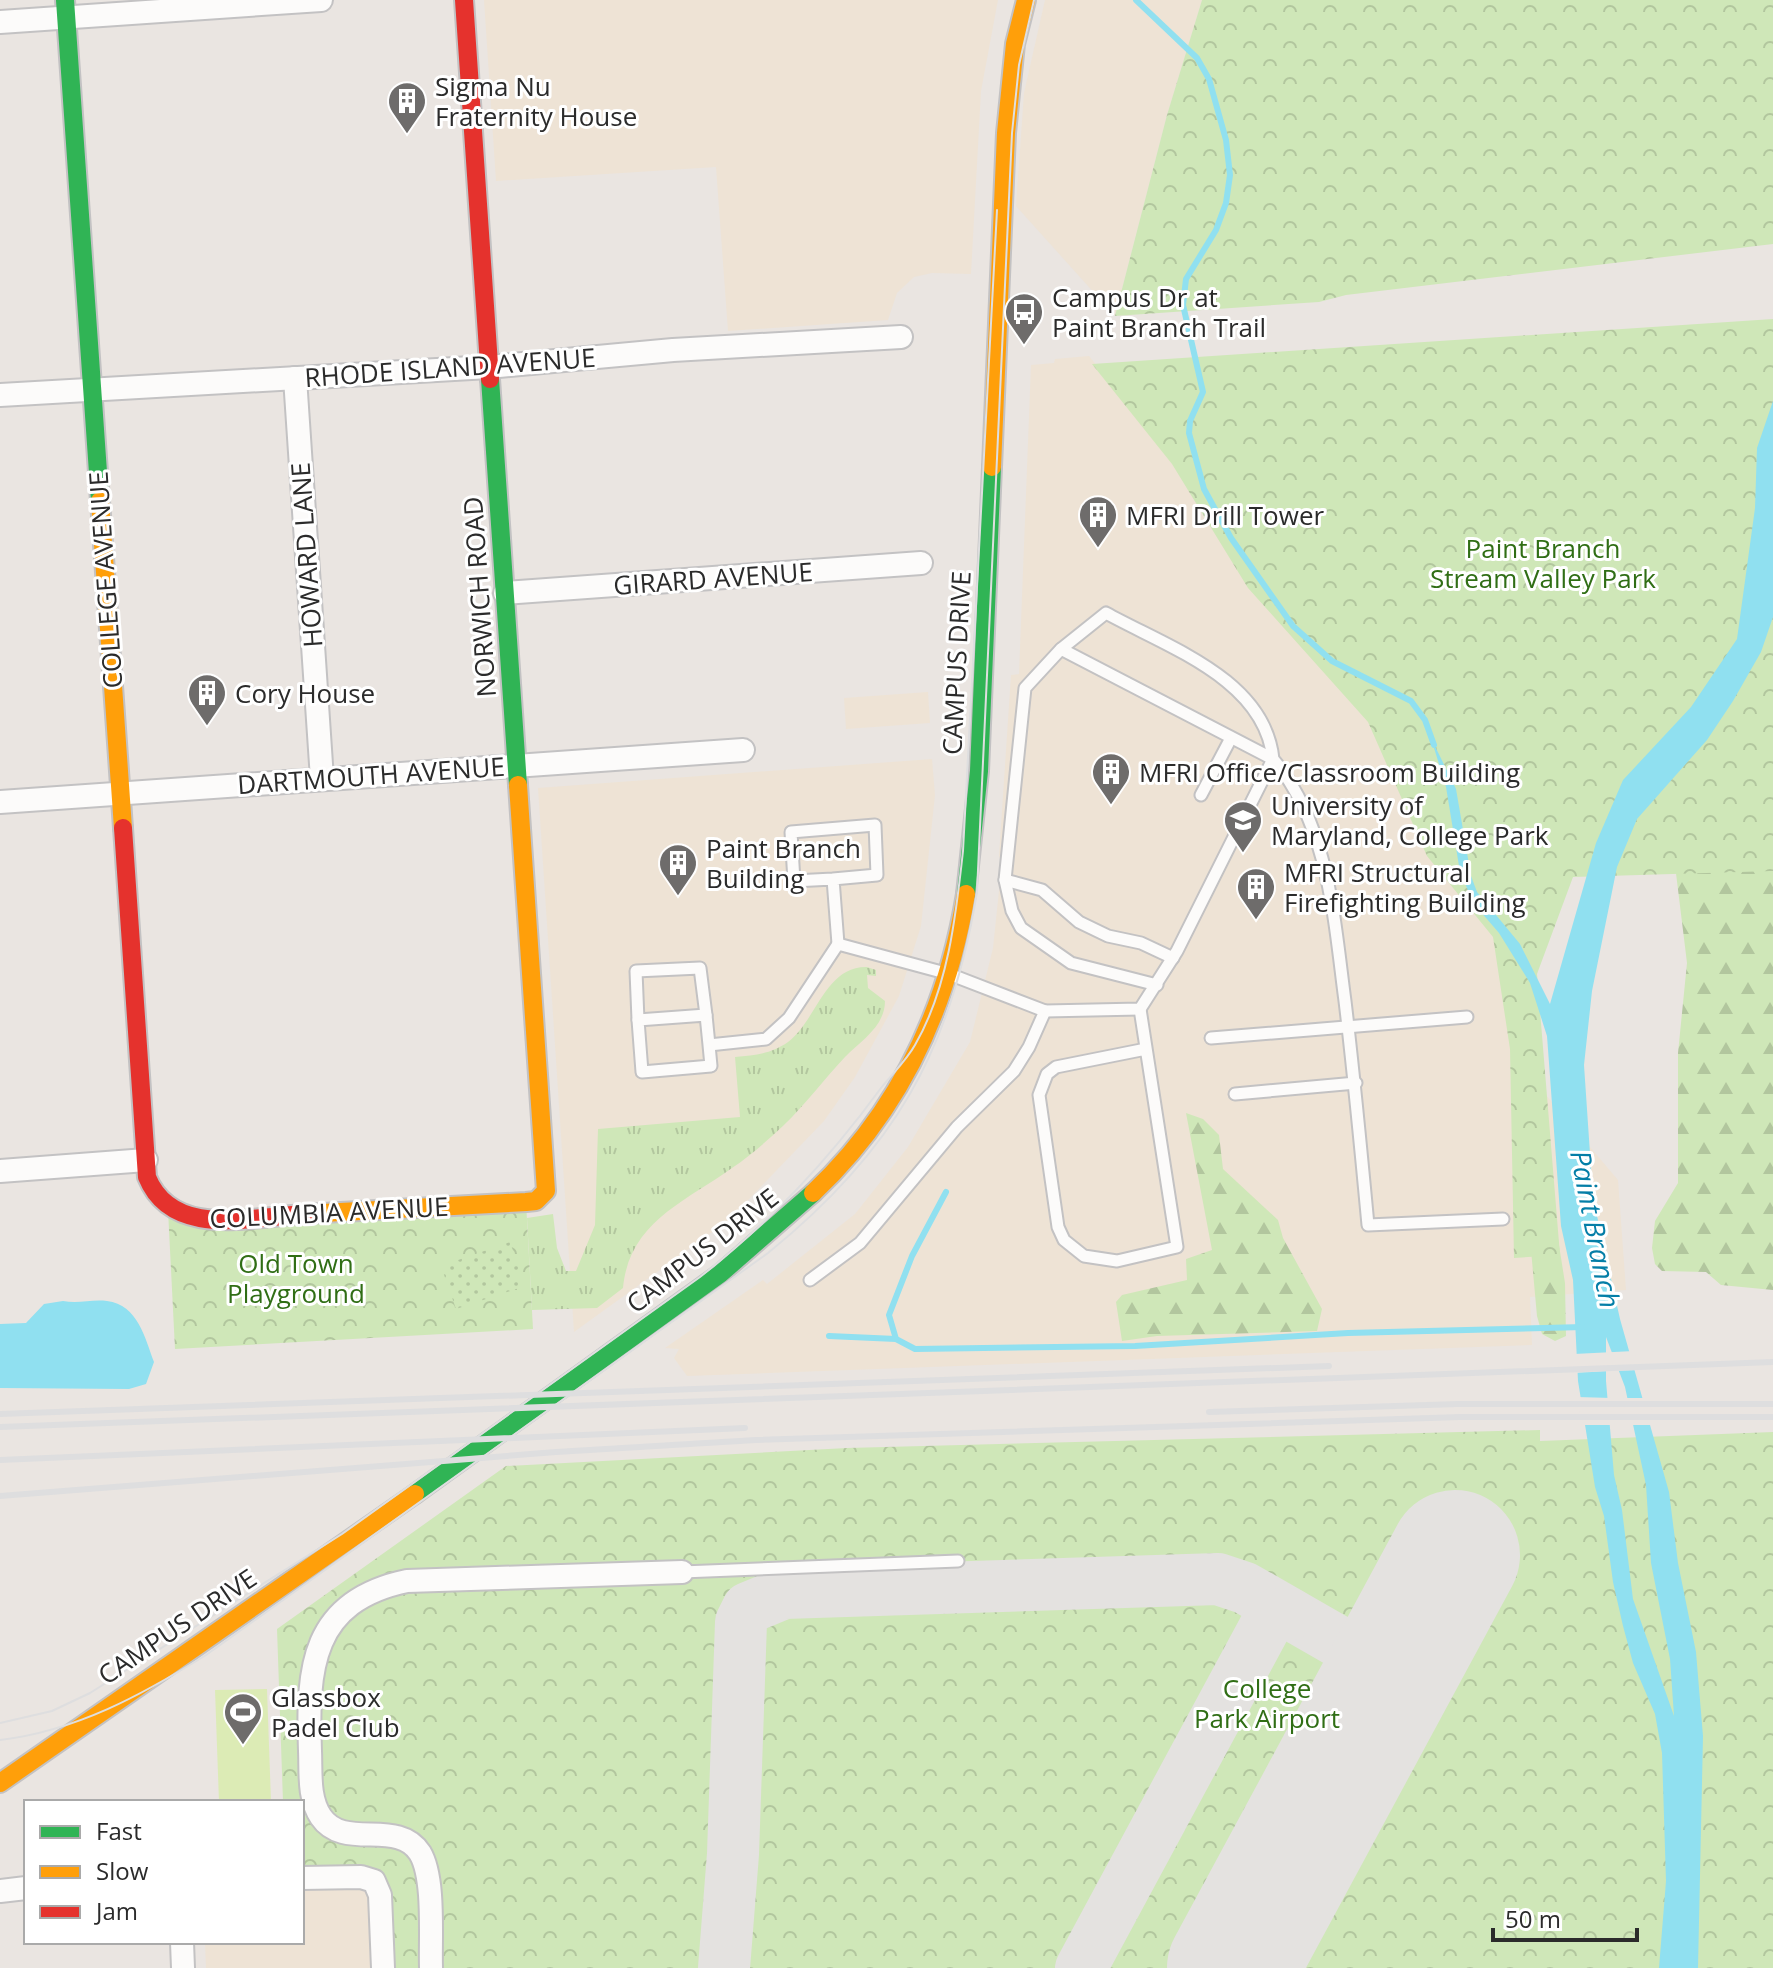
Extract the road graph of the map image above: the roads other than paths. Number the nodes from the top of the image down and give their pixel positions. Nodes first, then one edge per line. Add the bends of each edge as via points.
1 (321, 0) edge
2 (464, 0) edge
3 (1026, 0) edge
4 (65, 9) edge
5 (0, 22) edge
6 (901, 337) dead end
7 (489, 367) junction
8 (295, 378) junction
9 (94, 390) junction
10 (0, 395) edge
11 (921, 563) dead end
12 (505, 593) junction
13 (1061, 649) junction
14 (1231, 738) junction
15 (743, 750) dead end
16 (1273, 759) junction
17 (516, 763) junction
18 (322, 779) junction
19 (120, 794) junction
20 (1201, 795) dead end
21 (0, 802) edge
22 (833, 879) junction
23 (1005, 880) junction
24 (838, 944) junction
25 (1173, 958) junction
26 (949, 974) junction
27 (1157, 985) junction
28 (1140, 1009) junction
29 (1045, 1011) junction
30 (706, 1015) junction
31 (1467, 1017) dead end
32 (638, 1020) junction
33 (1348, 1025) junction
34 (1211, 1038) dead end
35 (709, 1045) junction
36 (1146, 1049) junction
37 (1356, 1083) junction
38 (1235, 1094) dead end
39 (146, 1160) junction
40 (0, 1171) edge
41 (546, 1191) joint
42 (1503, 1219) dead end
43 (810, 1280) dead end
44 (958, 1561) dead end
45 (682, 1572) joint
46 (0, 1783) edge
47 (304, 1878) edge
48 (24, 1888) edge
49 (0, 1891) edge
50 (182, 1944) edge
51 (183, 1968) edge
52 (383, 1968) edge
53 (431, 1968) edge

1 - 4 street
2 - 7 street, NORWICH ROAD
3 - 26 street, CAMPUS DRIVE via 1015,44 1006,133 971,856
4 - 5 street
4 - 9 street, COLLEGE AVENUE
6 - 7 street, RHODE ISLAND AVENUE
7 - 8 street, RHODE ISLAND AVENUE
7 - 12 street, NORWICH ROAD
8 - 9 street, RHODE ISLAND AVENUE
8 - 18 street, HOWARD LANE
9 - 10 street, RHODE ISLAND AVENUE
9 - 19 street, COLLEGE AVENUE
11 - 12 street, GIRARD AVENUE
12 - 17 street, NORWICH ROAD
13 - 14 lane
13 - 16 lane via 1106,613 1214,673 1252,704 1271,738
13 - 23 lane via 1025,688
14 - 16 lane
14 - 20 lane
15 - 17 street, DARTMOUTH AVENUE
16 - 25 lane
16 - 33 lane via 1290,779 1320,848
17 - 18 street, DARTMOUTH AVENUE
17 - 41 street, NORWICH ROAD
18 - 19 street, DARTMOUTH AVENUE
19 - 21 street, DARTMOUTH AVENUE
19 - 39 street, COLLEGE AVENUE
22 - 22 lane via 877,875 875,825 791,832 794,881
22 - 24 lane
23 - 25 lane via 1042,890 1079,922 1108,936
23 - 27 lane via 1021,928 1071,963
24 - 26 lane
24 - 35 lane via 789,1018 766,1039
25 - 27 lane
26 - 29 lane
26 - 46 street, CAMPUS DRIVE via 903,1086 870,1135 783,1224 438,1480
27 - 28 lane
28 - 29 lane
28 - 36 lane
29 - 43 lane via 1014,1071 957,1127 860,1243
30 - 32 lane
30 - 32 lane via 700,968 636,971
30 - 35 lane
31 - 33 lane
32 - 35 lane via 642,1072 711,1066
33 - 34 lane
33 - 37 lane
36 - 36 lane via 1177,1247 1099,1260 1073,1249 1058,1227 1039,1095 1047,1074 1056,1067
37 - 38 lane
37 - 42 lane via 1368,1225
39 - 40 street
39 - 41 street, COLUMBIA AVENUE via 151,1190 159,1202 194,1219 526,1202
44 - 45 lane
45 - 53 street via 407,1581 357,1600 322,1640 308,1692 315,1805 329,1826 404,1838 422,1855
47 - 52 street via 374,1881 380,1895
48 - 49 street
50 - 51 street

